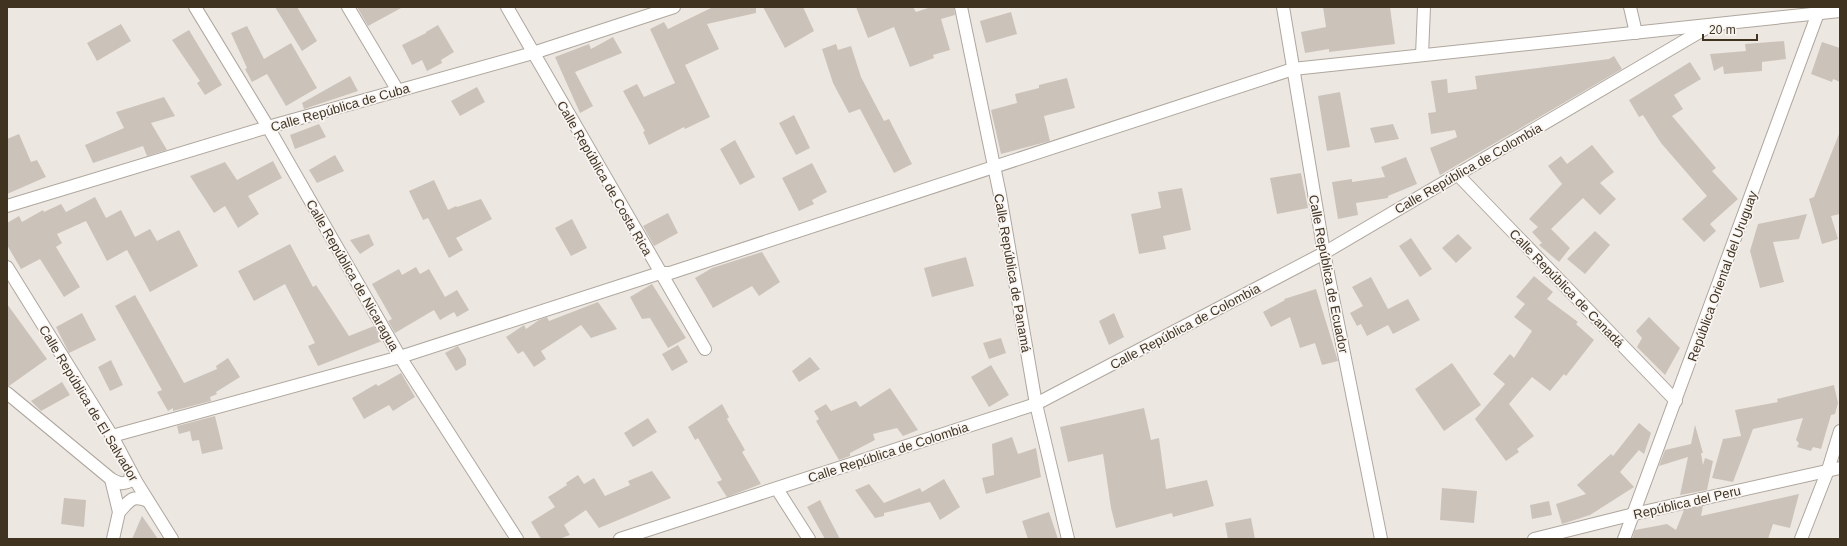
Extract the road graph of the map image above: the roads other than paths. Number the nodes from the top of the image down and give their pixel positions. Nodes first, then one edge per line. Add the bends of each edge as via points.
1 (195, 7) edge
2 (348, 7) edge
3 (507, 7) edge
4 (674, 7) edge
5 (961, 7) edge
6 (1283, 7) edge
7 (1424, 7) edge
8 (1630, 7) edge
9 (654, 10) edge
10 (1840, 11) edge
11 (1818, 13) junction
12 (1712, 25) junction
13 (1636, 33) junction
14 (533, 53) junction
15 (1422, 55) junction
16 (1294, 69) junction
17 (398, 91) junction
18 (268, 127) junction
19 (994, 166) junction
20 (1458, 175) junction
21 (7, 206) edge
22 (1324, 253) junction
23 (7, 267) edge
24 (660, 273) junction
25 (705, 349) dead end
26 (400, 357) junction
27 (7, 393) edge
28 (1676, 401) junction
29 (1036, 404) junction
30 (1840, 431) edge
31 (112, 436) junction
32 (1834, 469) edge
33 (131, 472) junction
34 (111, 479) junction
35 (777, 488) junction
36 (148, 501) junction
37 (119, 512) junction
38 (1634, 514) junction
39 (113, 539) edge
40 (172, 539) edge
41 (517, 539) edge
42 (620, 539) edge
43 (809, 539) edge
44 (1068, 539) edge
45 (1381, 539) edge
46 (1534, 539) edge
47 (1624, 539) edge
48 (1801, 539) edge

1 - 18 street, Calle República de Nicaragua
2 - 17 street
3 - 14 street, Calle República de Costa Rica
4 - 9 street, Calle República de Cuba
5 - 19 street, Calle República de Panamá
6 - 16 street, Calle República de Ecuador
7 - 15 street
8 - 13 street
9 - 14 street, Calle República de Cuba
10 - 11 street
11 - 12 street
11 - 28 street, República Oriental del Uruguay
12 - 13 street
12 - 20 street, Calle República de Colombia
13 - 15 street
14 - 17 street, Calle República de Cuba
14 - 24 street, Calle República de Costa Rica
15 - 16 street
16 - 19 street
16 - 22 street, Calle República de Ecuador
17 - 18 street, Calle República de Cuba
18 - 21 street, Calle República de Cuba
18 - 26 street, Calle República de Nicaragua
19 - 24 street via 670,273
19 - 29 street, Calle República de Panamá
20 - 22 street, Calle República de Colombia
20 - 28 street, Calle República de Canadá
22 - 29 street, Calle República de Colombia
22 - 45 street, Calle República de Ecuador
23 - 31 street, Calle República de El Salvador
24 - 25 street, Calle República de Costa Rica
24 - 26 street
26 - 31 street
26 - 41 street, Calle República de Nicaragua
27 - 34 street
28 - 38 street, República Oriental del Uruguay
29 - 35 street, Calle República de Colombia
29 - 44 street, Calle República de Panamá
30 - 32 street
31 - 33 street, Calle República de El Salvador
32 - 38 street, República del Peru
32 - 48 street
33 - 34 street via 130,481 126,484
33 - 36 street, Calle República de El Salvador
34 - 37 street
35 - 42 street, Calle República de Colombia
35 - 43 street
36 - 37 street via 138,497 132,498
36 - 40 street, Calle República de El Salvador
37 - 39 street
38 - 46 street, República del Peru
38 - 47 street, República Oriental del Uruguay

